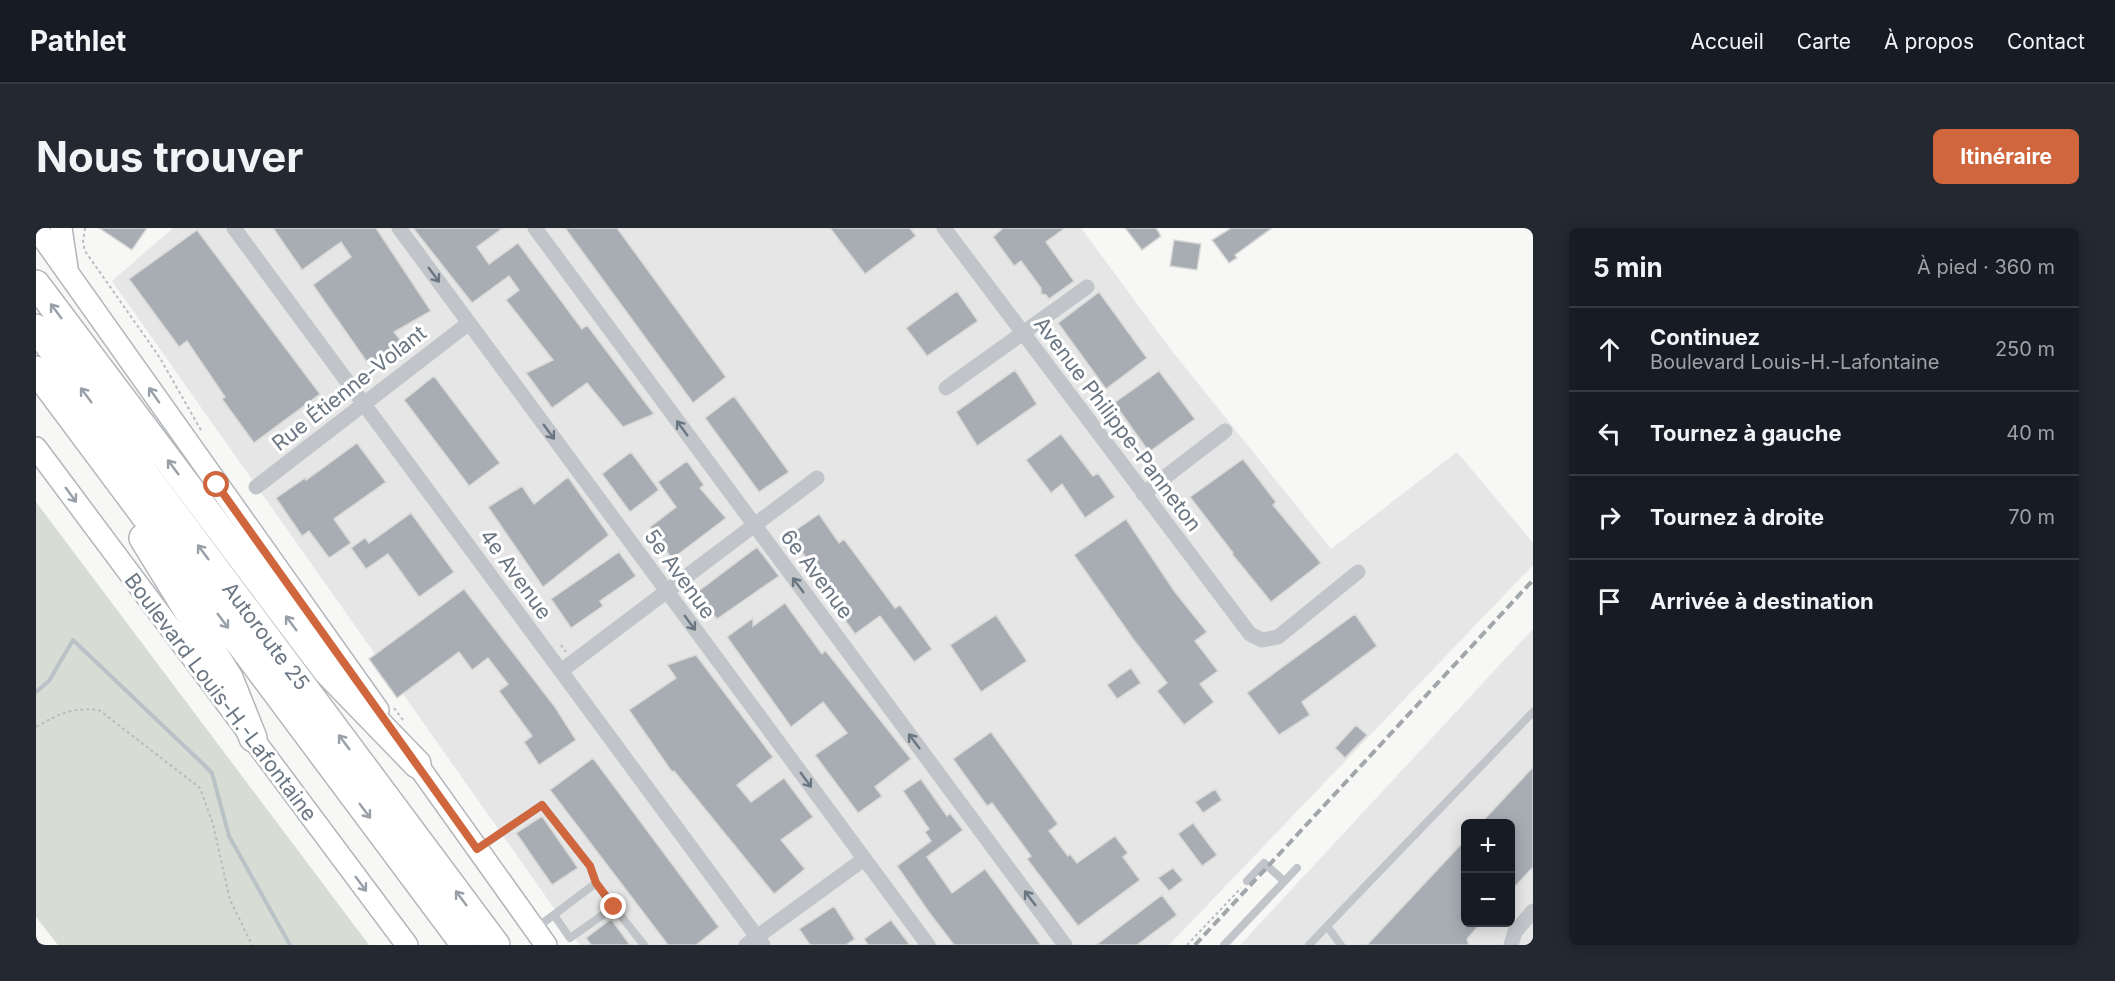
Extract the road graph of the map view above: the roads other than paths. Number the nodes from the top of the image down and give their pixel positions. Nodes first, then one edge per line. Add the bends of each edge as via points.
1 (36, 228) edge
2 (61, 228) edge
3 (234, 228) edge
4 (399, 228) edge
5 (535, 228) edge
6 (944, 228) edge
7 (68, 272) junction
8 (36, 284) edge
9 (1087, 286) dead end
10 (469, 323) junction
11 (36, 328) edge
12 (1023, 332) junction
13 (36, 370) edge
14 (946, 388) dead end
15 (365, 404) junction
16 (75, 423) junction
17 (1225, 431) dead end
18 (36, 448) edge
19 (817, 478) dead end
20 (256, 487) dead end
21 (1143, 494) junction
22 (754, 526) junction
23 (1358, 572) dead end
24 (667, 591) junction
25 (561, 671) junction
26 (1533, 712) edge
27 (253, 738) junction
28 (417, 764) junction
29 (477, 849) junction
30 (864, 859) junction
31 (1297, 868) dead end
32 (1247, 881) road end
33 (1284, 881) junction
34 (596, 883) junction
35 (614, 907) junction
36 (1533, 911) edge
37 (554, 915) junction
38 (1327, 926) junction
39 (540, 937) edge
40 (755, 942) edge
41 (407, 945) edge
42 (465, 945) edge
43 (496, 945) edge
44 (644, 945) edge
45 (928, 945) edge
46 (1065, 945) edge
47 (1224, 945) edge
48 (1309, 945) edge
49 (1341, 945) edge
50 (1511, 945) edge

1 - 7 main road
2 - 7 main road
3 - 15 street, 4e Avenue
4 -> 10 street, 5e Avenue
22 -> 5 street, 6e Avenue
6 - 12 street, Avenue Philippe-Panneton
28 -> 7 main road
28 -> 8 highway via 326,670
9 - 12 street
10 - 15 street, Rue Étienne-Volant
10 -> 24 street, 5e Avenue
43 -> 11 highway, Autoroute 25
12 - 14 street
12 - 21 street, Avenue Philippe-Panneton
13 - 16 highway, Autoroute 25
15 - 20 street, Rue Étienne-Volant
15 - 25 street, 4e Avenue
16 - 27 highway via 229,678
16 -> 42 highway, Autoroute 25
17 - 21 street
18 -> 27 main road, Boulevard Louis-H.-Lafontaine
19 - 22 street
21 - 23 street, Avenue Philippe-Panneton via 1250,634 1262,640 1278,636
22 - 24 street
46 -> 22 street, 6e Avenue
24 - 25 street
24 -> 30 street, 5e Avenue
25 - 40 street, 4e Avenue
26 - 38 lane
27 -> 41 main road, Boulevard Louis-H.-Lafontaine
28 - 29 main road
29 - 34 lane via 542,805 590,866
29 - 39 main road
30 - 40 street
30 - 45 street, 5e Avenue
31 - 33 lane
32 - 33 lane via 1264,863
33 - 47 lane
34 - 35 lane
34 - 37 lane
35 - 37 lane via 570,938
35 - 44 lane
36 - 50 street via 1515,932
37 - 39 lane
38 - 48 lane
38 - 49 lane

